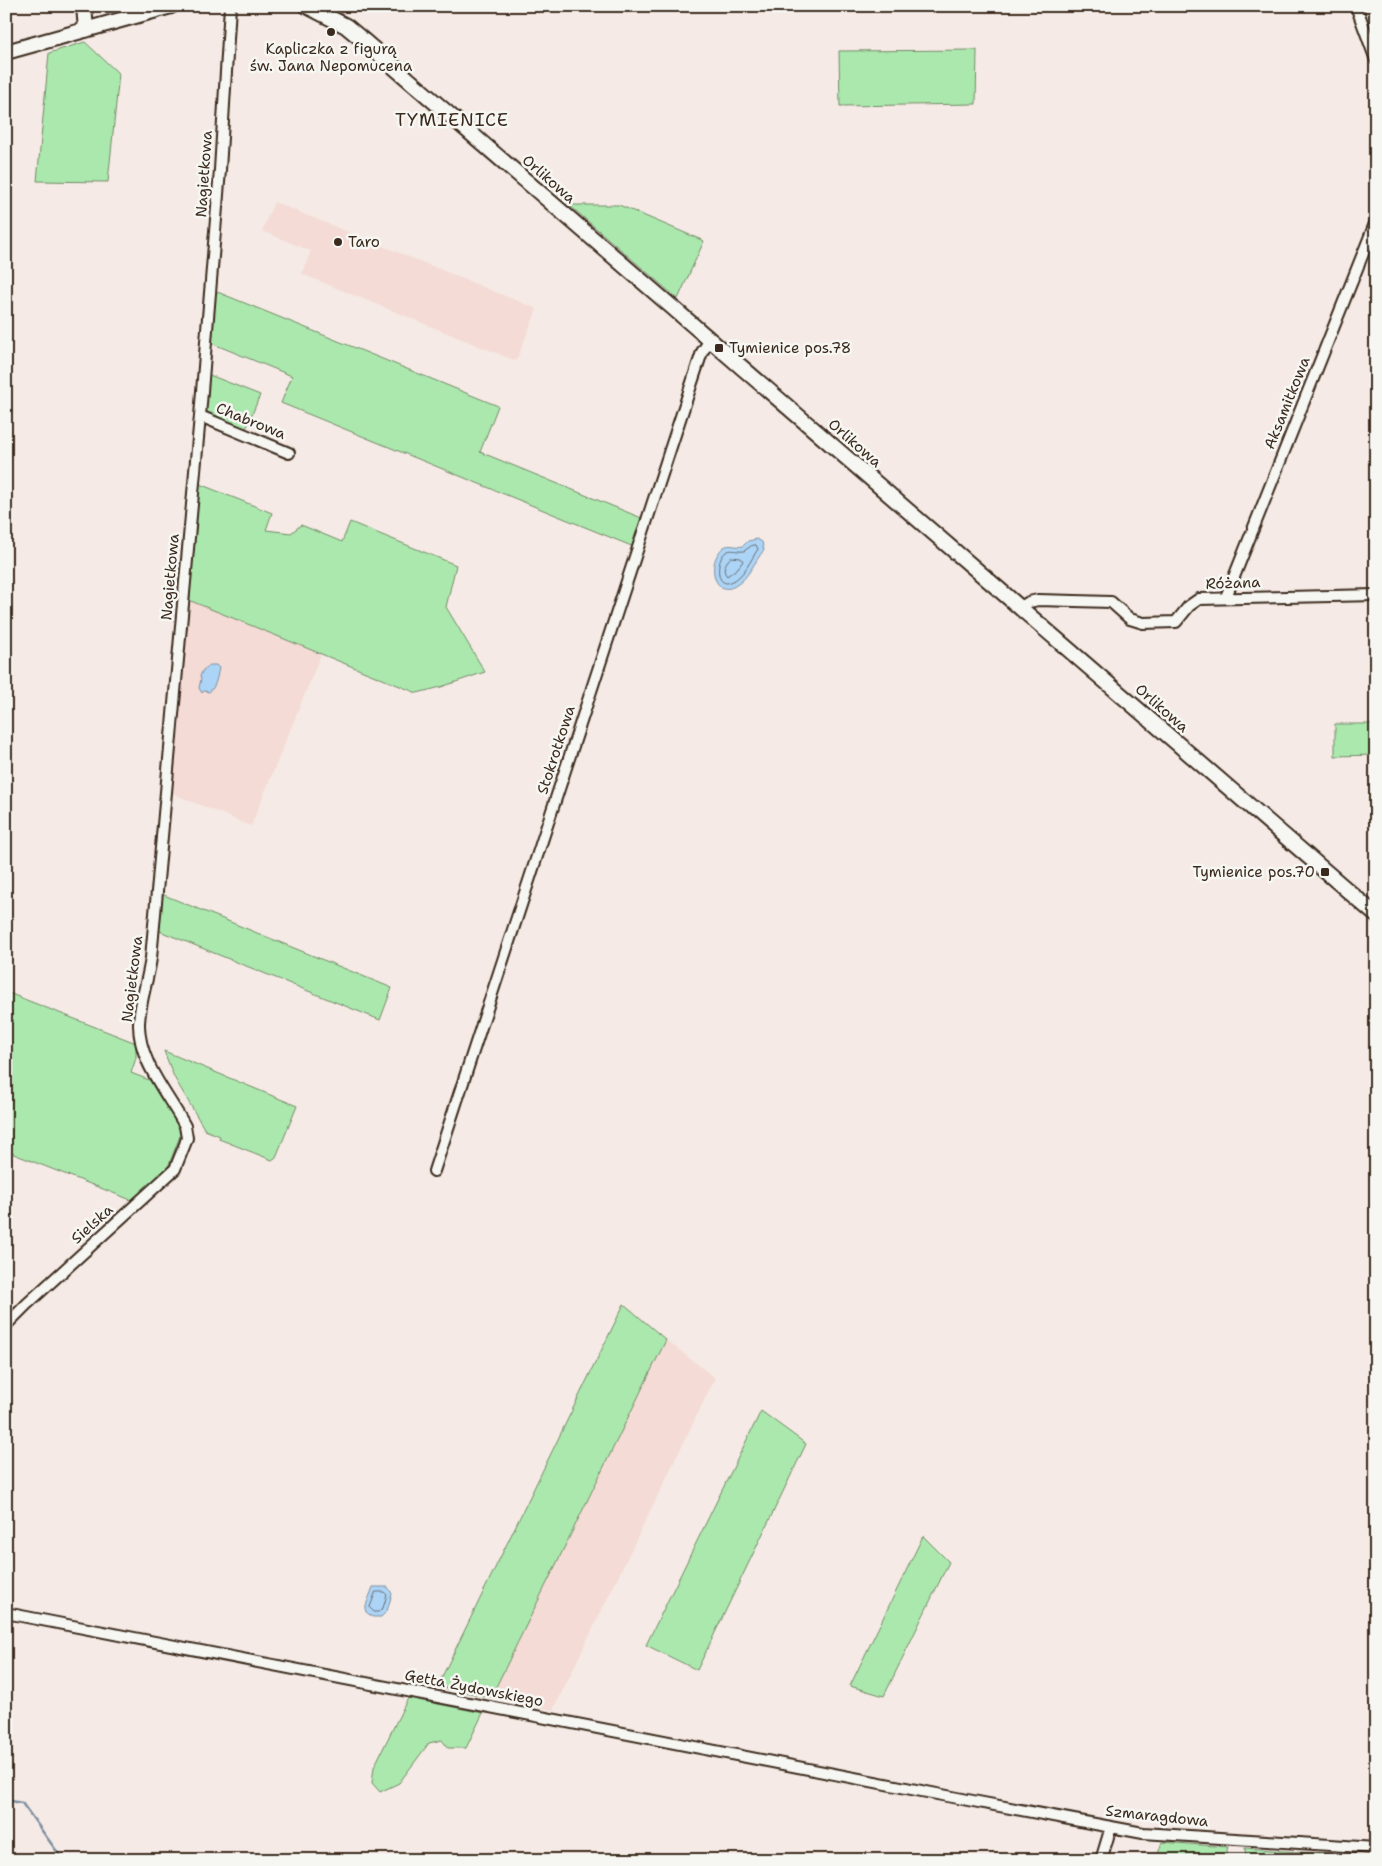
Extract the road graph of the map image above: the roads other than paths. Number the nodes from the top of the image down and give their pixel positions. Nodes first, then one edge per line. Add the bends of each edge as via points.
1 (84, 6) edge
2 (171, 6) edge
3 (230, 6) edge
4 (1356, 6) edge
5 (310, 7) edge
6 (86, 30) junction
7 (6, 52) edge
8 (1376, 60) edge
9 (1376, 221) edge
10 (710, 340) junction
11 (200, 416) junction
12 (289, 453) dead end
13 (1376, 595) edge
14 (1226, 597) junction
15 (1021, 607) junction
16 (1376, 915) edge
17 (187, 1138) joint
18 (434, 1171) dead end
19 (6, 1326) edge
20 (6, 1612) edge
21 (937, 1794) joint
22 (1111, 1827) junction
23 (1376, 1848) edge
24 (1101, 1860) edge

1 - 6 street
2 - 6 street
3 - 11 street, Nagietkowa
4 - 8 street
5 - 10 street, Orlikowa via 346,26 364,40
6 - 7 street
9 - 14 street, Aksamitkowa
10 - 15 street, Orlikowa
10 - 18 street, Stokrotkowa via 702,352
11 - 12 street, Chabrowa
11 - 17 street, Nagietkowa via 148,978 139,1023 147,1060 185,1126
13 - 14 street, Różana
14 - 15 street, Różana via 1199,598 1176,622 1143,623 1130,619 1112,602 1038,600
15 - 16 street, Orlikowa
17 - 19 street, Sielska via 175,1169
20 - 21 street, Getta Żydowskiego
21 - 22 street, Szmaragdowa
22 - 23 street, Szmaragdowa via 1143,1833
22 - 24 street

